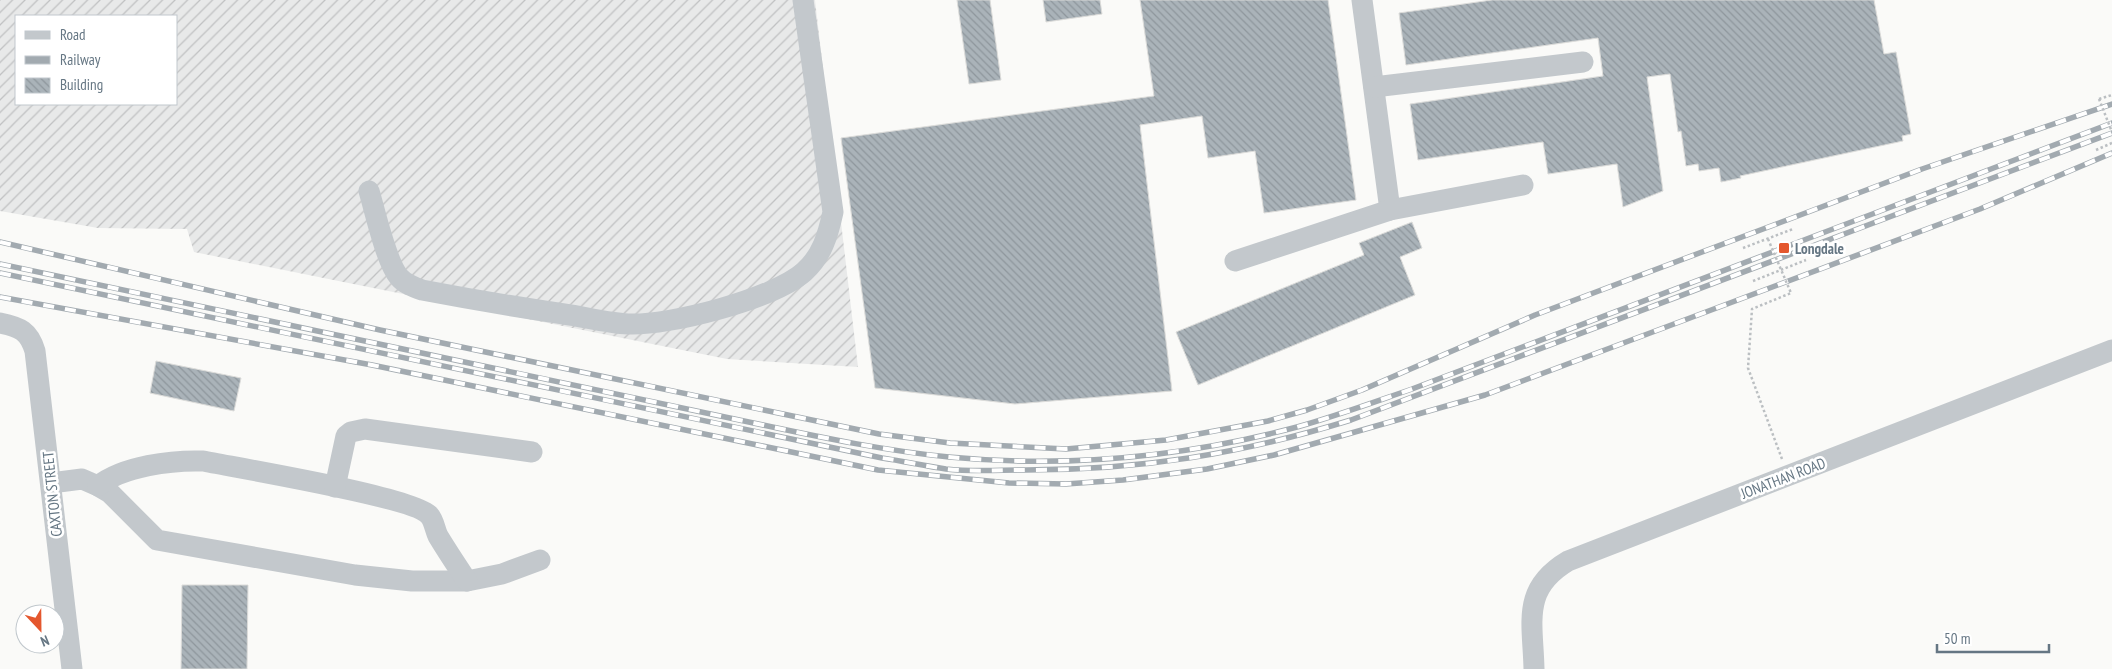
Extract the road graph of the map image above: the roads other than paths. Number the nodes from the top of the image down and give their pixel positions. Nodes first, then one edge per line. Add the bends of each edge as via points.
1 (803, 0) edge
2 (1362, 0) edge
3 (1583, 62) dead end
4 (1374, 87) junction
5 (1524, 185) dead end
6 (369, 191) dead end
7 (1390, 210) junction
8 (1235, 261) dead end
9 (9, 324) edge
10 (2112, 350) edge
11 (532, 452) dead end
12 (51, 483) junction
13 (98, 486) junction
14 (335, 487) junction
15 (540, 560) dead end
16 (467, 581) junction
17 (72, 669) edge
18 (1534, 669) edge

1 - 6 street via 833,212 828,235 819,254 804,272 787,284 724,306 642,324 422,290 408,285 398,276
2 - 4 street
3 - 4 street
4 - 7 street
5 - 7 street
7 - 8 street
9 - 12 street, CAXTON STREET via 26,332 35,351
10 - 18 street, JONATHAN ROAD via 1568,561 1553,570 1540,584 1533,601
11 - 14 street via 357,430 346,436
12 - 13 street via 82,480
12 - 17 street, CAXTON STREET
13 - 14 street via 116,476 182,460 203,461
13 - 16 street via 157,540 355,575 412,581
14 - 16 street via 429,514 440,539
15 - 16 street via 502,574

